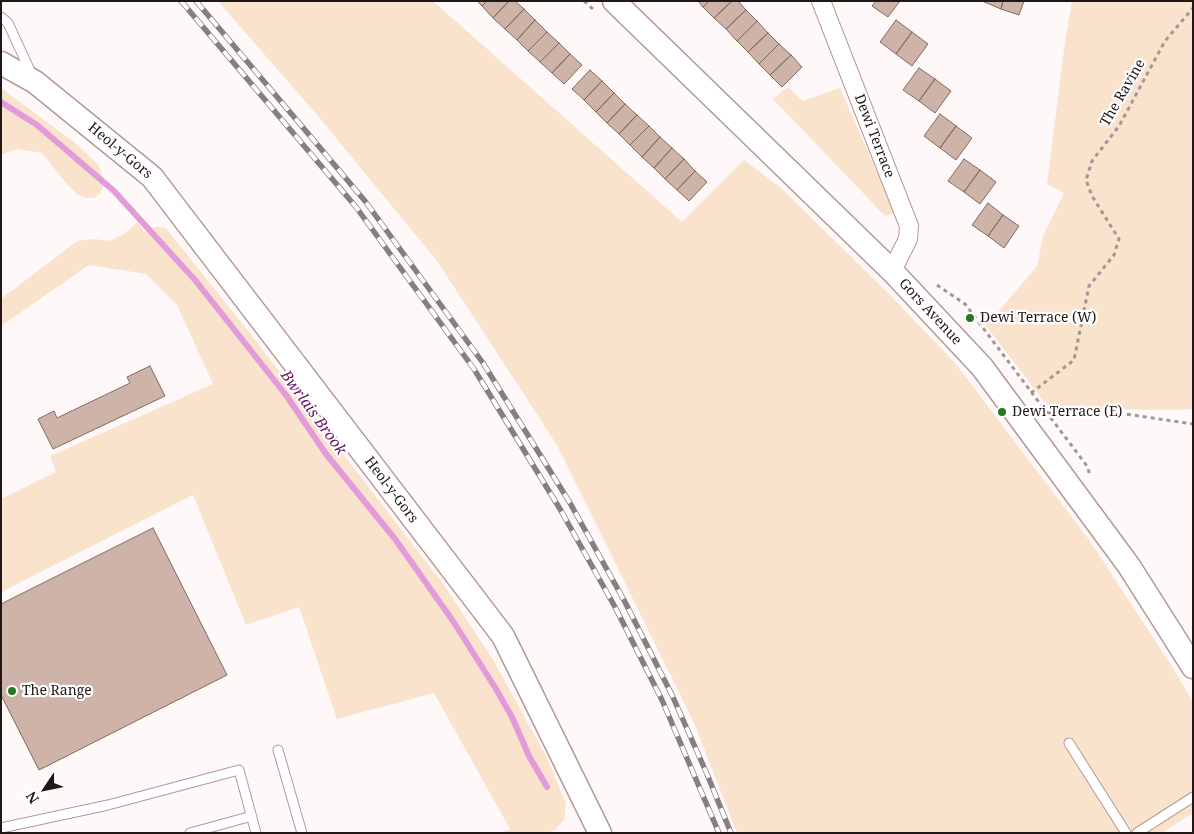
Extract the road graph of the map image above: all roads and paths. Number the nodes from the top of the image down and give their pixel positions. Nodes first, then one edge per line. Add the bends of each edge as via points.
1 (614, 1) edge
2 (821, 1) edge
3 (1193, 8) edge
4 (1, 17) edge
5 (1, 63) edge
6 (35, 82) junction
7 (892, 271) junction
8 (1031, 393) dead end
9 (1047, 413) dead end
10 (1193, 424) edge
11 (1193, 667) edge
12 (1069, 744) dead end
13 (278, 750) dead end
14 (1193, 797) edge
15 (252, 816) junction
16 (1, 828) edge
17 (190, 833) edge
18 (256, 833) edge
19 (302, 833) edge
20 (600, 833) edge
21 (1126, 833) edge
22 (1137, 833) edge

1 - 7 street, Gors Avenue
2 - 7 street, Dewi Terrace via 909,226 908,239
3 - 8 path, The Ravine via 1165,41 1120,126 1092,161 1086,180 1092,196 1120,239 1114,256 1089,286 1074,360
4 - 6 lane via 8,23
5 - 6 street, Heol-y-Gors
6 - 20 street, Heol-y-Gors via 152,177 503,636
7 - 11 street, Gors Avenue via 982,367 1129,566
9 - 10 path via 1119,413
12 - 21 lane
13 - 19 lane
14 - 22 lane
15 - 16 lane via 239,770
15 - 17 lane
15 - 18 lane

